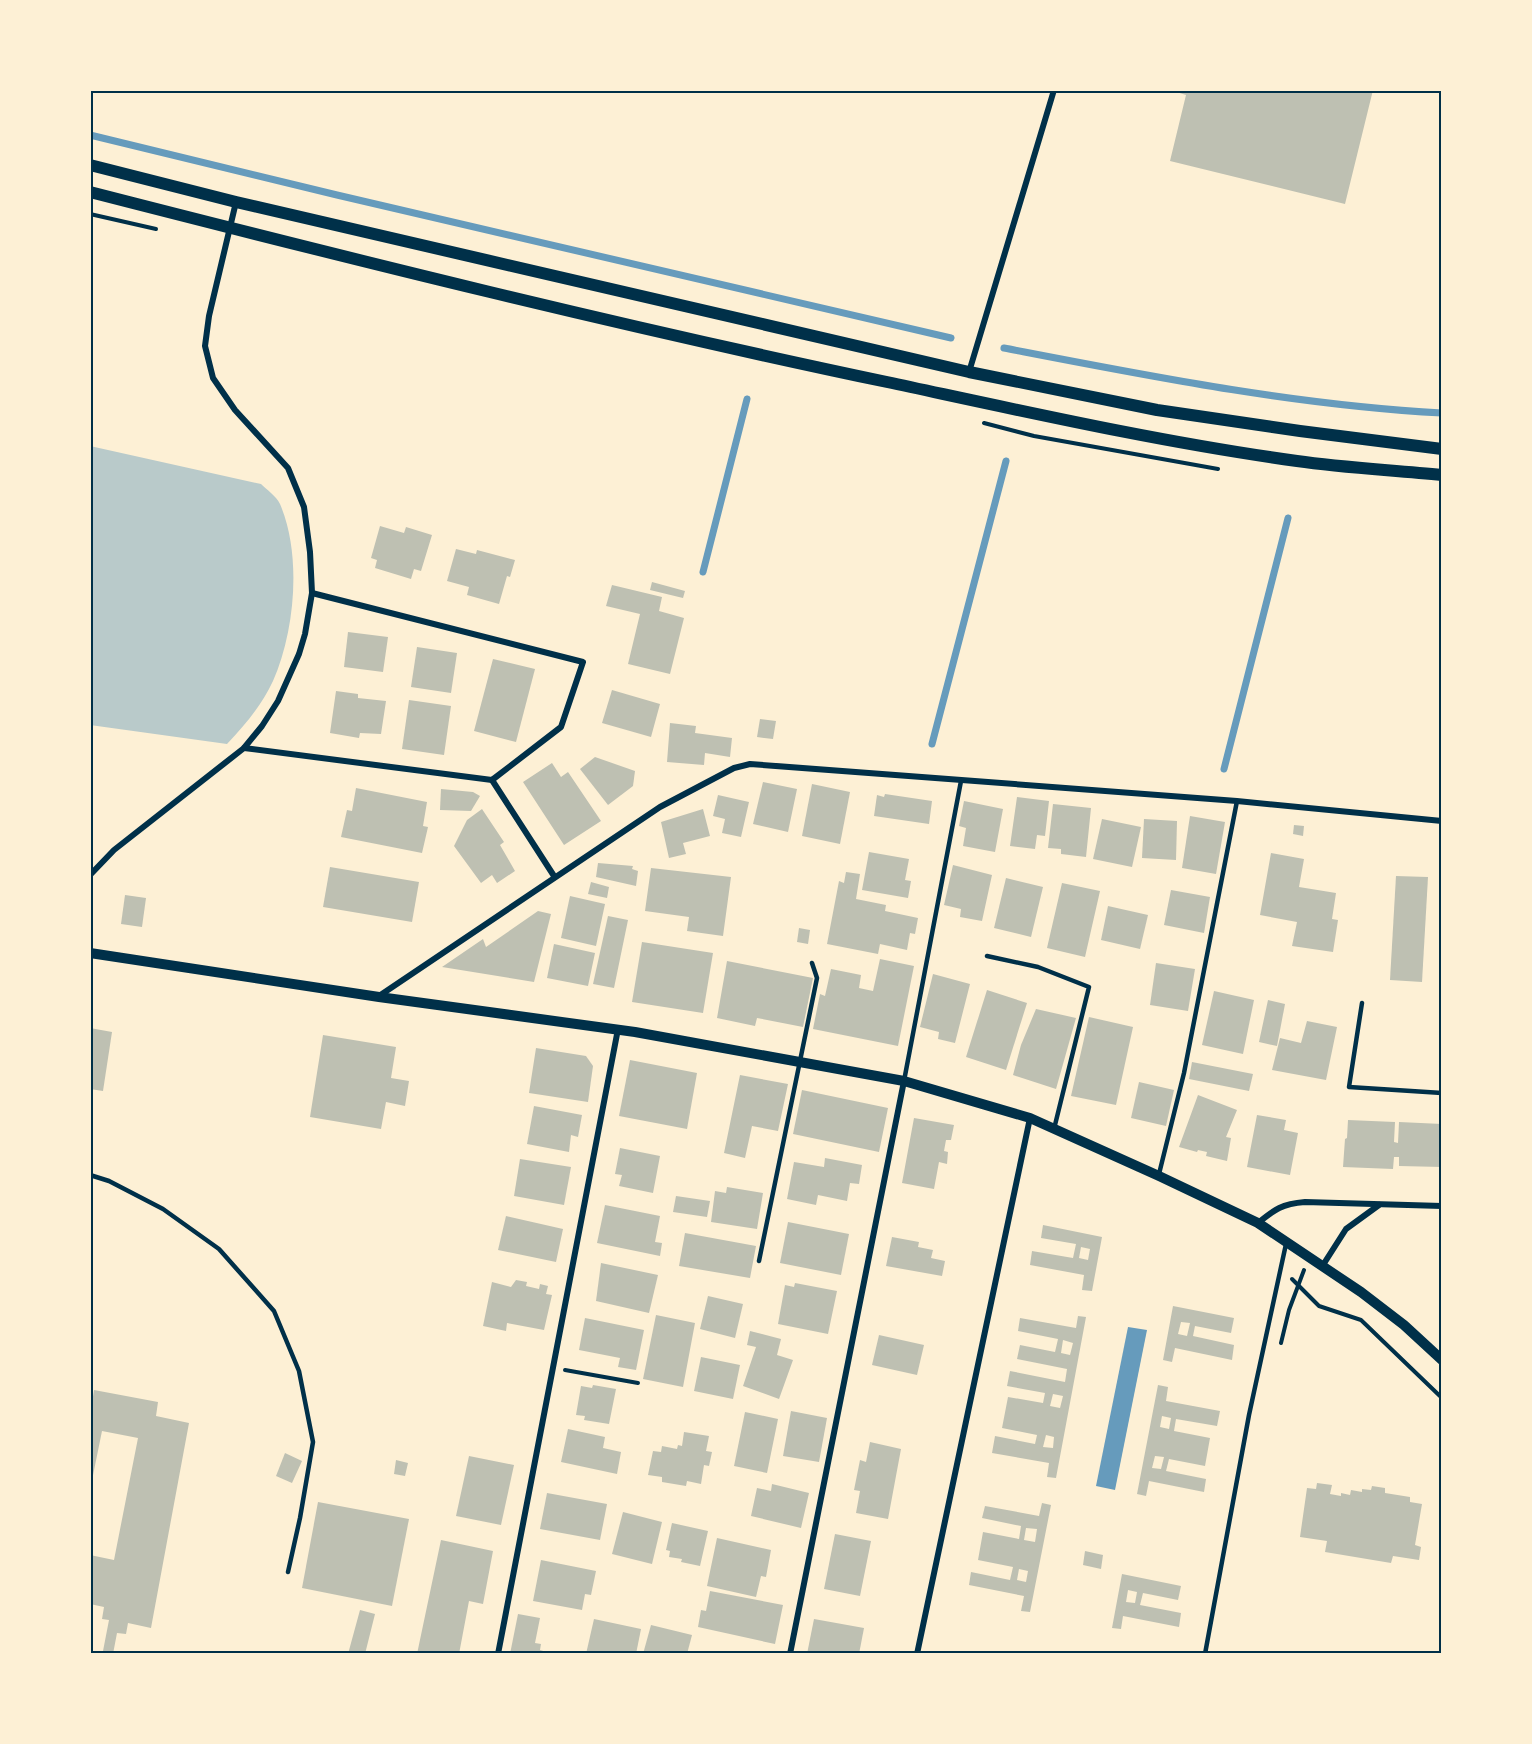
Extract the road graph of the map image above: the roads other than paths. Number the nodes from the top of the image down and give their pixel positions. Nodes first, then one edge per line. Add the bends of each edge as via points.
1 (1054, 90) edge
2 (90, 165) edge
3 (90, 192) edge
4 (236, 202) junction
5 (230, 228) junction
6 (969, 372) junction
7 (1442, 449) edge
8 (1442, 475) edge
9 (312, 593) junction
10 (244, 748) junction
11 (492, 780) junction
12 (962, 781) junction
13 (1237, 801) junction
14 (1442, 821) edge
15 (90, 875) edge
16 (554, 876) junction
17 (90, 953) edge
18 (987, 956) dead end
19 (812, 963) dead end
20 (379, 997) junction
21 (1362, 1004) dead end
22 (618, 1029) junction
23 (801, 1062) junction
24 (904, 1081) junction
25 (1442, 1093) edge
26 (1030, 1118) junction
27 (1054, 1129) junction
28 (90, 1175) edge
29 (1159, 1176) junction
30 (1380, 1205) junction
31 (1442, 1206) edge
32 (1258, 1223) junction
33 (1286, 1241) junction
34 (759, 1260) dead end
35 (1323, 1265) junction
36 (1442, 1360) edge
37 (288, 1572) dead end
38 (498, 1654) edge
39 (790, 1654) edge
40 (917, 1654) edge
41 (1204, 1654) edge

1 - 6 street
2 - 4 main road
3 - 5 main road
4 - 5 street
4 - 6 main road
5 - 8 main road via 754,354 1009,408 1299,461
5 - 9 street via 205,346 213,378 288,468 304,507
6 - 7 main road via 1157,410
9 - 10 street via 305,634 293,670 273,709
9 - 11 street via 583,662 561,728
10 - 11 street
10 - 15 street via 114,850
11 - 16 street
12 - 13 street
12 - 16 street via 750,764 734,768 660,807
12 - 24 lane
13 - 14 street
13 - 29 lane via 1184,1073
16 - 20 street
17 - 20 street
18 - 27 lane via 1038,967 1089,987
19 - 23 lane via 817,978
20 - 22 street
21 - 25 lane via 1349,1087
22 - 23 street
22 - 38 street
23 - 24 street
23 - 34 lane
24 - 26 street
24 - 39 street
26 - 27 street
26 - 40 street
27 - 29 street
28 - 37 lane via 163,1209 219,1249 274,1311 299,1371 313,1442
29 - 32 street
30 - 31 street
30 - 32 street via 1289,1203
30 - 35 street via 1346,1229
32 - 33 street
33 - 35 street
33 - 41 lane
35 - 36 street via 1404,1325

